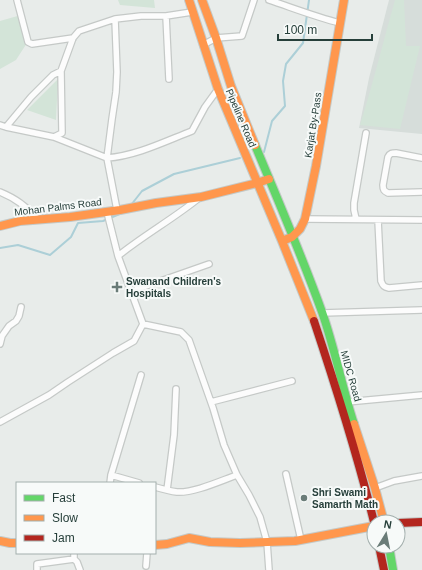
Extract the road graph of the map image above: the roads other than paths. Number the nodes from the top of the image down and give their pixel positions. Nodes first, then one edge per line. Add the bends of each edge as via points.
1 (17, 0) edge
2 (188, 0) edge
3 (202, 0) edge
4 (254, 0) edge
5 (269, 0) edge
6 (344, 0) edge
7 (192, 12) junction
8 (166, 16) junction
9 (115, 20) junction
10 (340, 23) junction
11 (72, 38) junction
12 (216, 38) junction
13 (203, 45) junction
14 (62, 71) junction
15 (169, 79) dead end
16 (218, 89) junction
17 (3, 126) edge
18 (366, 134) dead end
19 (54, 137) junction
20 (107, 158) junction
21 (422, 158) edge
22 (269, 179) junction
23 (257, 183) junction
24 (0, 192) edge
25 (422, 192) edge
26 (201, 197) junction
27 (118, 210) junction
28 (108, 214) junction
29 (38, 219) junction
30 (305, 219) junction
31 (356, 220) junction
32 (378, 220) junction
33 (422, 220) edge
34 (0, 226) edge
35 (292, 237) junction
36 (282, 241) junction
37 (118, 256) junction
38 (209, 264) dead end
39 (422, 285) edge
40 (132, 292) junction
41 (22, 307) dead end
42 (422, 310) edge
43 (322, 313) junction
44 (143, 324) junction
45 (0, 344) edge
46 (141, 375) dead end
47 (292, 381) dead end
48 (176, 389) dead end
49 (422, 395) edge
50 (210, 402) junction
51 (347, 402) junction
52 (0, 422) edge
53 (286, 474) dead end
54 (111, 475) junction
55 (237, 475) junction
56 (422, 476) edge
57 (110, 482) edge
58 (136, 482) edge
59 (156, 487) edge
60 (375, 488) junction
61 (167, 490) junction
62 (372, 514) edge
63 (382, 514) edge
64 (422, 522) edge
65 (406, 523) edge
66 (366, 528) edge
67 (301, 540) junction
68 (0, 541) edge
69 (267, 542) junction
70 (16, 543) edge
71 (156, 545) edge
72 (147, 554) edge
73 (381, 554) edge
74 (390, 554) edge
75 (74, 556) edge
76 (146, 566) dead end
77 (37, 570) edge
78 (80, 570) edge
79 (269, 570) edge
80 (384, 570) edge
81 (393, 570) edge

1 - 11 street via 28,42 32,44
2 - 7 main road, Pipeline Road
3 - 12 main road, Pipeline Road
4 - 12 street via 242,36
5 - 10 street
6 - 10 main road, Karjat By-Pass
7 - 8 street
7 - 13 main road, Pipeline Road
8 - 9 street
8 - 15 street
9 - 11 street via 79,31
9 - 20 street via 116,92
10 - 30 main road, Karjat By-Pass
11 - 14 street
12 - 13 street
12 - 22 main road, Pipeline Road via 231,86
13 - 16 main road, Pipeline Road
14 - 17 street via 53,75
14 - 19 street via 62,133
16 - 20 street via 192,131 146,149
16 - 23 main road, Pipeline Road
17 - 19 street
18 - 31 street via 354,203
19 - 20 street
20 - 27 street
21 - 25 street via 390,154 383,189 388,193
22 - 23 main road
22 - 35 main road, Pipeline Road
23 - 26 main road
23 - 36 main road, Pipeline Road
24 - 29 street via 24,206
26 - 27 main road, Mohan Palms Road
26 - 37 street
27 - 28 main road, Mohan Palms Road
28 - 29 main road, Mohan Palms Road
28 - 37 street
29 - 34 main road, Mohan Palms Road
30 - 31 street
30 - 35 main road, Karjat By-Pass
31 - 32 street
32 - 33 street
32 - 39 street via 382,285 389,288
35 - 36 main road
35 - 43 main road, MIDC Road
36 - 62 main road, MIDC Road via 312,316
37 - 40 street
38 - 40 street
40 - 44 street
41 - 45 street via 20,316 9,326
42 - 43 street
43 - 51 main road, MIDC Road
44 - 50 street via 181,332 188,340
44 - 52 street via 134,341 49,395
46 - 54 street
47 - 50 street
48 - 61 street via 174,435
49 - 51 street
50 - 55 street
51 - 60 main road, MIDC Road
53 - 67 street
54 - 57 street
54 - 58 street
55 - 61 street via 186,492
55 - 69 street via 260,517
56 - 60 street via 394,481
59 - 61 street
60 - 63 main road, MIDC Road
64 - 65 main road
66 - 67 main road
67 - 69 main road
68 - 70 main road
69 - 71 main road via 210,542 189,538
69 - 79 street
72 - 76 street
73 - 80 main road
74 - 81 main road
75 - 77 street via 37,564
75 - 78 street

